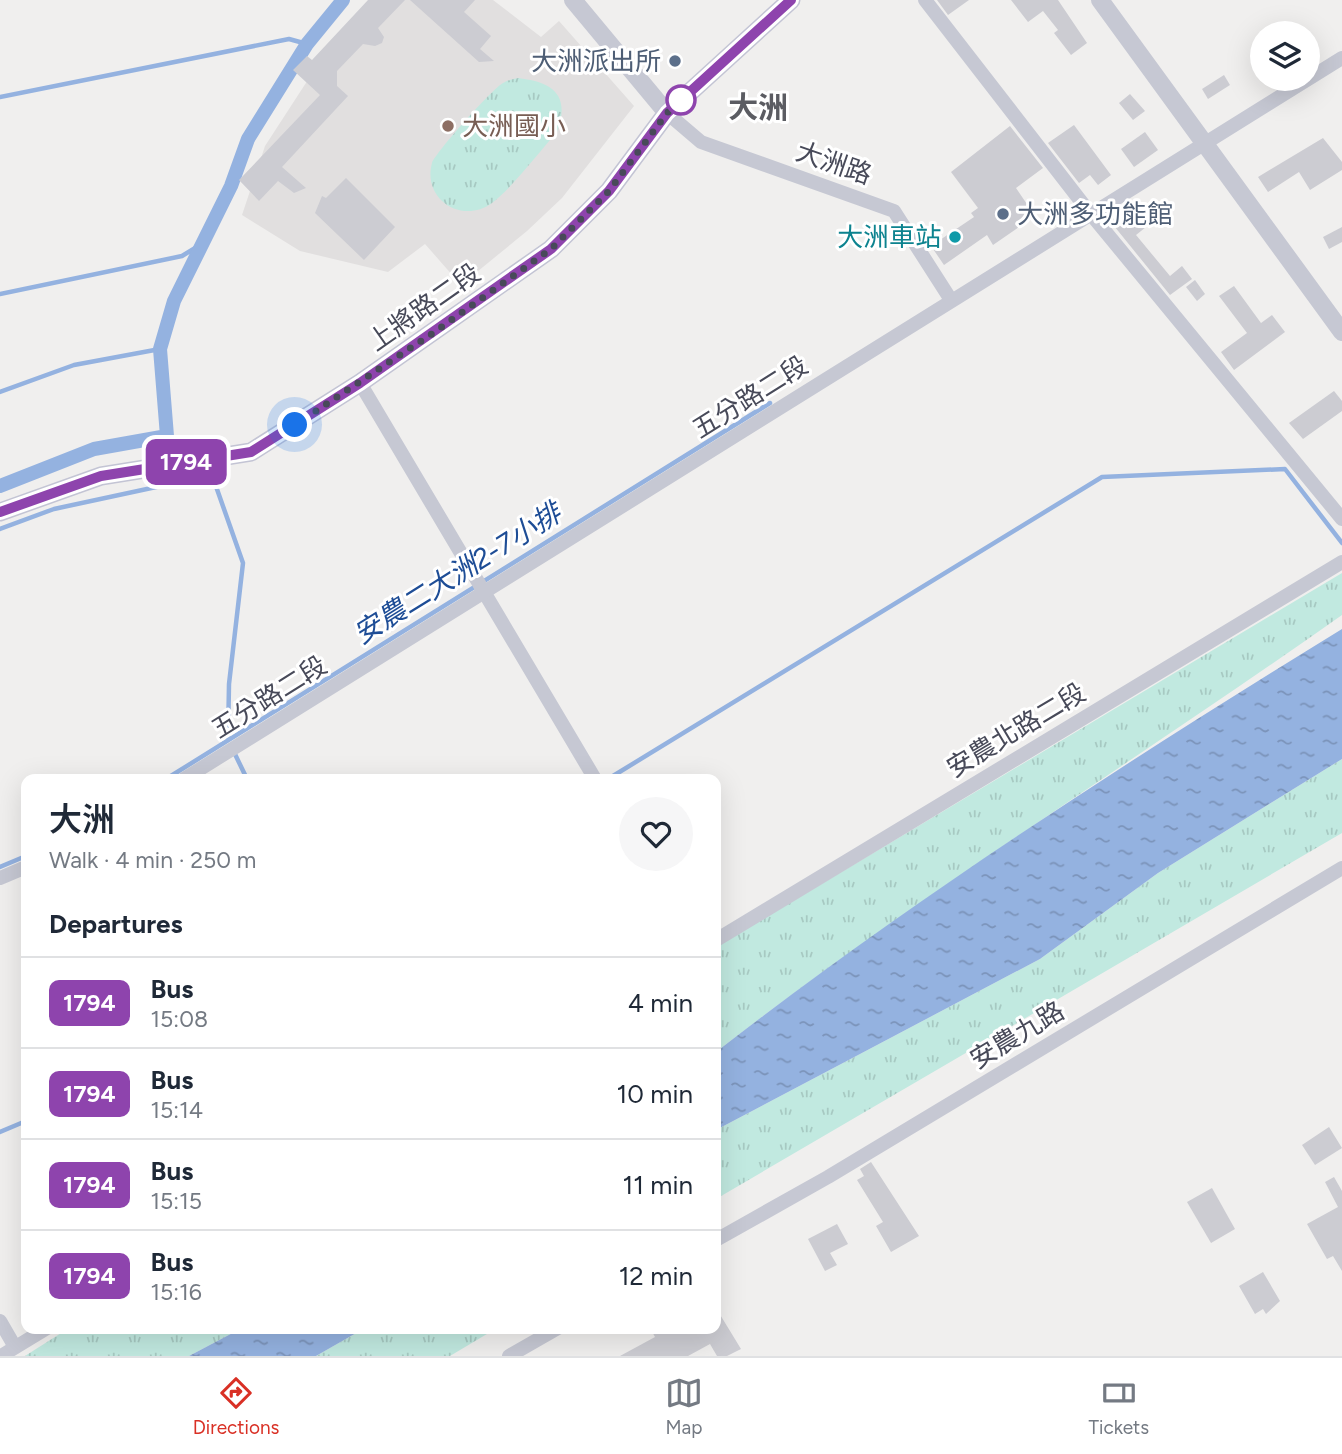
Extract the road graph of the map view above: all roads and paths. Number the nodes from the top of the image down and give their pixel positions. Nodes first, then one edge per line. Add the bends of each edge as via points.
1 (573, 0) edge
2 (791, 0) edge
3 (925, 0) edge
4 (1100, 0) edge
5 (1342, 58) edge
6 (667, 113) junction
7 (1205, 144) junction
8 (1090, 213) junction
9 (951, 300) junction
10 (1342, 332) edge
11 (360, 383) junction
12 (0, 512) edge
13 (1342, 519) edge
14 (1342, 562) edge
15 (483, 593) junction
16 (192, 774) edge
17 (592, 774) edge
18 (1342, 868) edge
19 (21, 869) edge
20 (0, 878) edge
21 (721, 937) edge
22 (721, 1237) edge
23 (0, 1321) edge
24 (37, 1334) edge
25 (548, 1334) edge
26 (15, 1347) junction
27 (1, 1356) edge
28 (509, 1356) edge

1 - 6 street
2 - 6 main road, 上將路二段
3 - 8 street
4 - 7 street
5 - 7 street, 五分路二段
6 - 9 street, 大洲路 via 701,142 894,211
6 - 11 main road, 上將路二段 via 609,191 551,249
7 - 8 street, 五分路二段
7 - 10 street
8 - 9 street, 五分路二段
8 - 13 street
9 - 15 street, 五分路二段
11 - 12 main road, 上將路二段 via 251,452 101,476
11 - 15 street
14 - 21 street, 安農北路二段
15 - 16 street, 五分路二段
15 - 17 street
18 - 22 street, 安農九路
19 - 20 street
23 - 26 street
24 - 26 street
25 - 28 street
26 - 27 street

